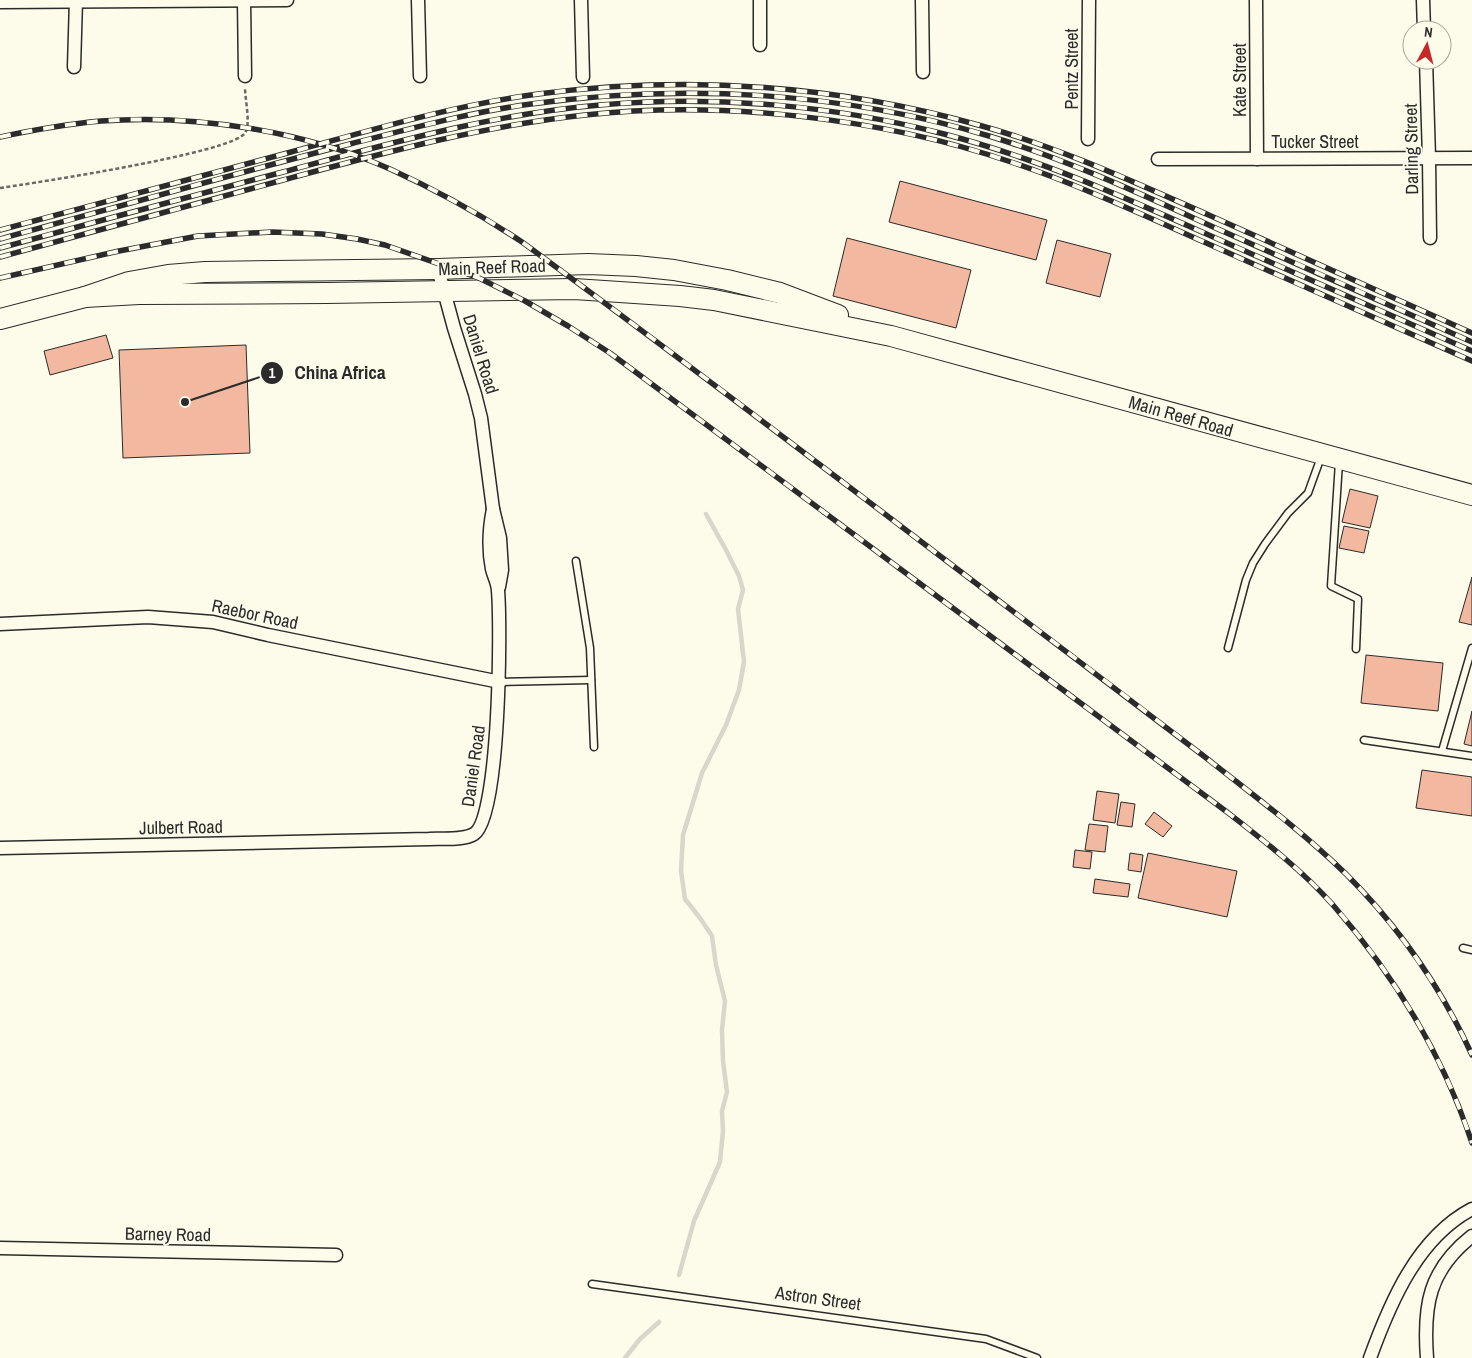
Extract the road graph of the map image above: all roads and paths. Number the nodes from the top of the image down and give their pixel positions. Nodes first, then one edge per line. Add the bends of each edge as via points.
1 (244, 0) edge
2 (287, 0) edge
3 (418, 0) edge
4 (581, 0) edge
5 (760, 0) edge
6 (922, 0) edge
7 (1089, 0) edge
8 (1256, 0) edge
9 (1423, 0) edge
10 (76, 1) edge
11 (0, 2) edge
12 (1424, 20) edge
13 (760, 45) dead end
14 (74, 67) dead end
15 (1426, 70) edge
16 (923, 72) dead end
17 (245, 76) joint
18 (420, 76) dead end
19 (583, 77) dead end
20 (1088, 139) dead end
21 (1429, 158) junction
22 (1472, 158) edge
23 (1158, 159) dead end
24 (1257, 159) junction
25 (0, 188) edge
26 (1430, 238) dead end
27 (524, 267) junction
28 (438, 269) junction
29 (529, 290) junction
30 (444, 291) junction
31 (85, 297) junction
32 (0, 319) edge
33 (891, 336) junction
34 (1331, 456) junction
35 (1472, 495) edge
36 (576, 561) dead end
37 (0, 624) edge
38 (1228, 648) dead end
39 (1472, 648) edge
40 (1356, 649) dead end
41 (591, 680) junction
42 (500, 682) junction
43 (1364, 740) dead end
44 (594, 747) dead end
45 (1442, 751) junction
46 (1472, 756) edge
47 (362, 841) joint
48 (0, 848) edge
49 (1463, 948) dead end
50 (1472, 950) edge
51 (1470, 1210) edge
52 (1472, 1236) edge
53 (0, 1248) edge
54 (336, 1255) dead end
55 (592, 1284) dead end
56 (1035, 1358) edge
57 (1370, 1358) edge
58 (1427, 1358) edge

1 - 2 street
1 - 10 street
1 - 17 street
3 - 18 street
4 - 19 street
5 - 13 street
6 - 16 street
7 - 20 street, Pentz Street
8 - 24 street, Kate Street
9 - 12 street
10 - 11 street
10 - 14 street
15 - 21 street, Darling Street
17 - 25 path via 248,125 245,134 235,140 159,160
21 - 22 street, Tucker Street
21 - 24 street, Tucker Street
21 - 26 street, Darling Street
23 - 24 street, Tucker Street
27 - 28 main road, Main Reef Road
27 - 29 main road
27 - 33 main road, Main Reef Road via 588,264 683,272 780,293
28 - 30 street, Daniel Road
28 - 31 main road, Main Reef Road via 205,272 129,282
29 - 30 main road, Main Reef Road
29 - 33 main road, Main Reef Road via 574,289 680,296
30 - 31 main road, Main Reef Road
30 - 42 street, Daniel Road via 481,418 500,538
31 - 32 main road, Main Reef Road
33 - 34 main road, Main Reef Road
34 - 35 main road, Main Reef Road
34 - 38 lane via 1308,494 1288,512 1253,564
34 - 40 lane via 1331,586 1358,599
36 - 41 lane via 588,634
37 - 42 street, Raebor Road via 148,617 213,622
39 - 45 lane
41 - 42 lane
41 - 44 lane
42 - 47 street, Daniel Road via 490,783 478,829 461,837
43 - 45 lane
45 - 46 lane
47 - 48 street, Julbert Road
49 - 50 lane
51 - 57 street via 1439,1234 1402,1281
52 - 58 street via 1446,1261 1432,1290 1425,1334
53 - 54 street, Barney Road
55 - 56 lane, Astron Street via 986,1339

